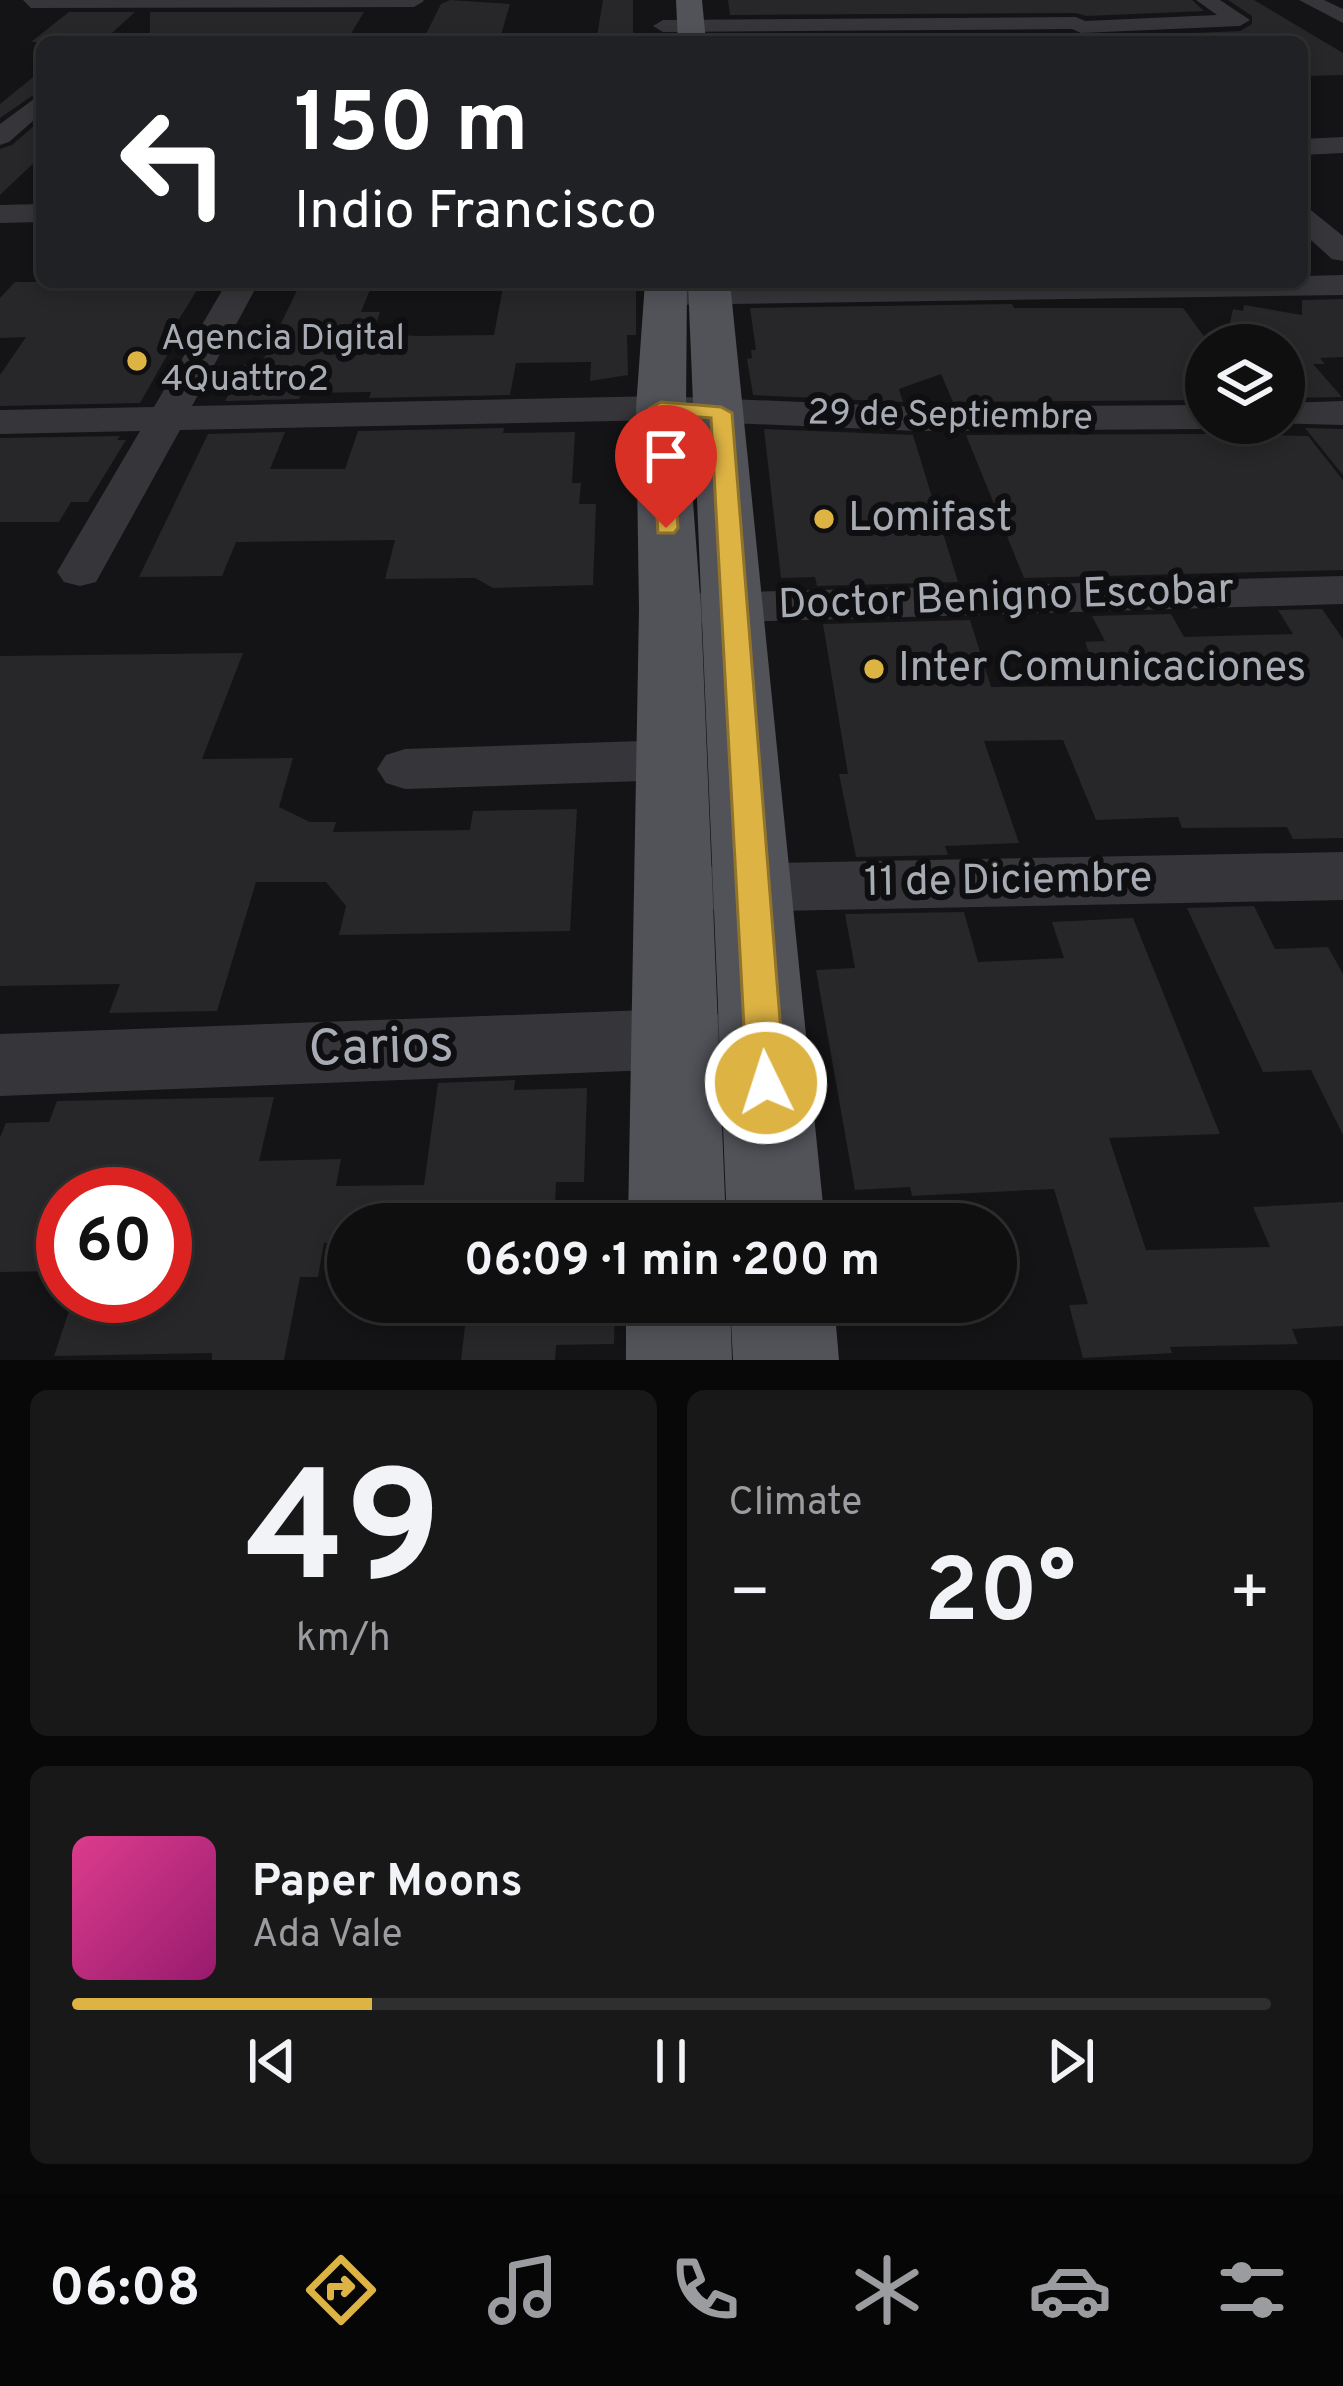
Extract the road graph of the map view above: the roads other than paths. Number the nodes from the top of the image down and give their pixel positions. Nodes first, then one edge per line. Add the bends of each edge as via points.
1 (414, 0) edge
2 (1049, 0) edge
3 (1207, 0) edge
4 (1309, 0) edge
5 (31, 2) edge
6 (157, 2) edge
7 (1343, 17) edge
8 (663, 23) edge
9 (691, 23) edge
10 (396, 28) dead end
11 (124, 29) dead end
12 (1085, 31) edge
13 (35, 93) edge
14 (0, 137) edge
15 (1343, 146) edge
16 (1308, 147) edge
17 (36, 213) edge
18 (0, 214) edge
19 (1308, 222) edge
20 (1343, 252) edge
21 (1308, 285) edge
22 (1343, 285) edge
23 (240, 288) edge
24 (688, 288) edge
25 (692, 410) junction
26 (1343, 413) edge
27 (1305, 414) edge
28 (171, 417) junction
29 (1185, 417) edge
30 (0, 422) edge
31 (80, 572) dead end
32 (1343, 590) edge
33 (701, 608) junction
34 (671, 760) junction
35 (405, 769) dead end
36 (1343, 876) edge
37 (752, 887) junction
38 (674, 888) junction
39 (762, 1036) junction
40 (675, 1038) junction
41 (0, 1065) edge
42 (677, 1203) edge
43 (774, 1203) edge
44 (678, 1323) edge
45 (783, 1323) edge
46 (679, 1360) edge
47 (786, 1360) edge

1 - 6 street
1 - 10 street
2 - 12 street
3 - 12 street via 1240,20
4 - 7 street
5 - 6 street
6 - 11 street
8 - 9 street
9 - 12 street
13 - 14 street
15 - 16 street
17 - 18 street
19 - 20 street
21 - 22 street
23 - 28 street
24 - 25 main road
25 - 28 street, 29 de Septiembre
25 - 29 street, 29 de Septiembre
25 - 33 main road
26 - 27 street
28 - 30 street, 29 de Septiembre
28 - 31 street
32 - 33 street, Doctor Benigno Escobar
33 - 34 main road
33 - 37 main road
34 - 35 street
34 - 38 main road
36 - 37 street, 11 de Diciembre
37 - 38 street, 11 de Diciembre
37 - 39 main road
38 - 40 main road
39 - 40 street, Carios
39 - 43 main road
40 - 41 street, Carios
40 - 42 main road
44 - 46 main road
45 - 47 main road

